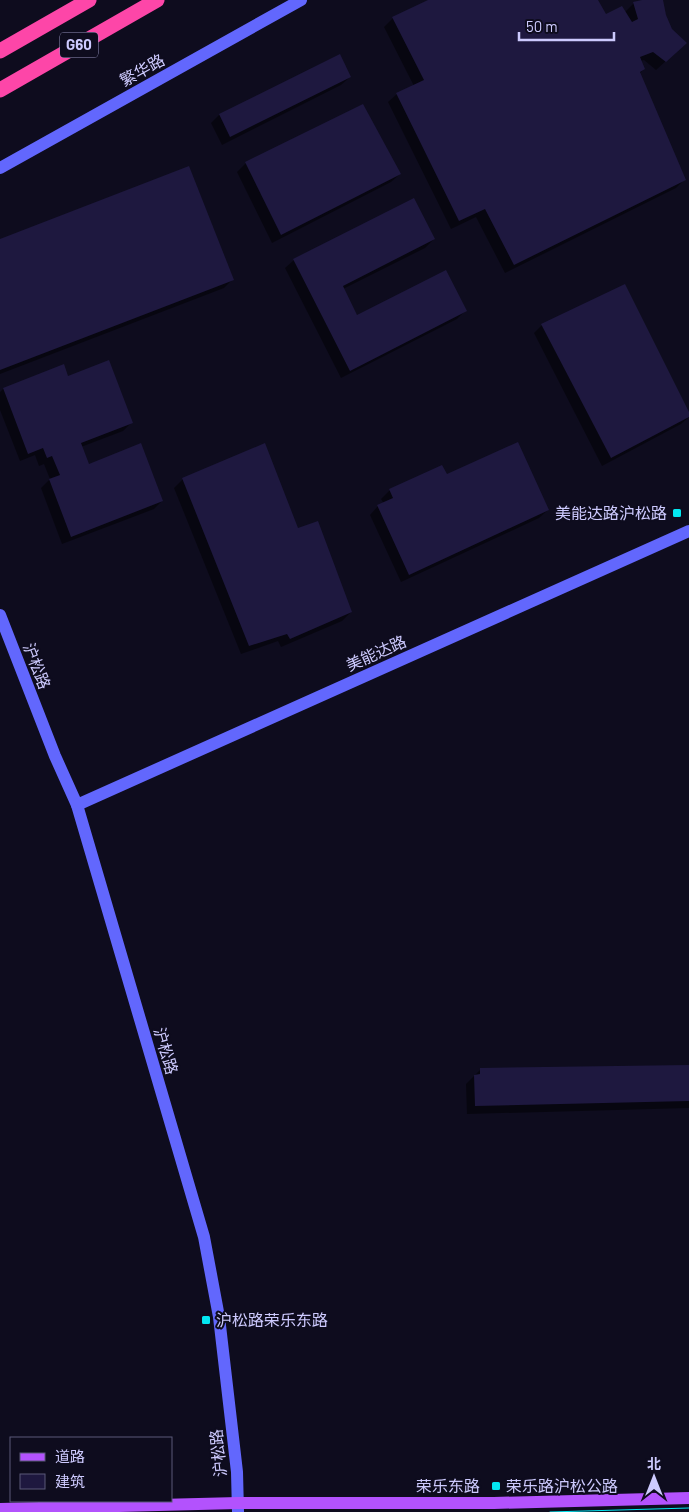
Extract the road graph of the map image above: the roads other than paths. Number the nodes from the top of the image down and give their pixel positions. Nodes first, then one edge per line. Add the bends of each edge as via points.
1 (90, 0) edge
2 (157, 0) edge
3 (299, 0) edge
4 (0, 52) edge
5 (0, 90) edge
6 (0, 168) edge
7 (689, 531) edge
8 (0, 615) edge
9 (76, 805) junction
10 (689, 1498) edge
11 (238, 1508) edge
12 (0, 1509) edge

1 - 4 highway, G60
2 - 5 highway, G60
3 - 6 main road, 繁华路
7 - 9 main road, 美能达路
8 - 9 main road, 沪松路
9 - 11 main road, 沪松路 via 204,1238 219,1317 237,1472
10 - 11 main road, 荣乐东路
11 - 12 main road, 荣乐东路

